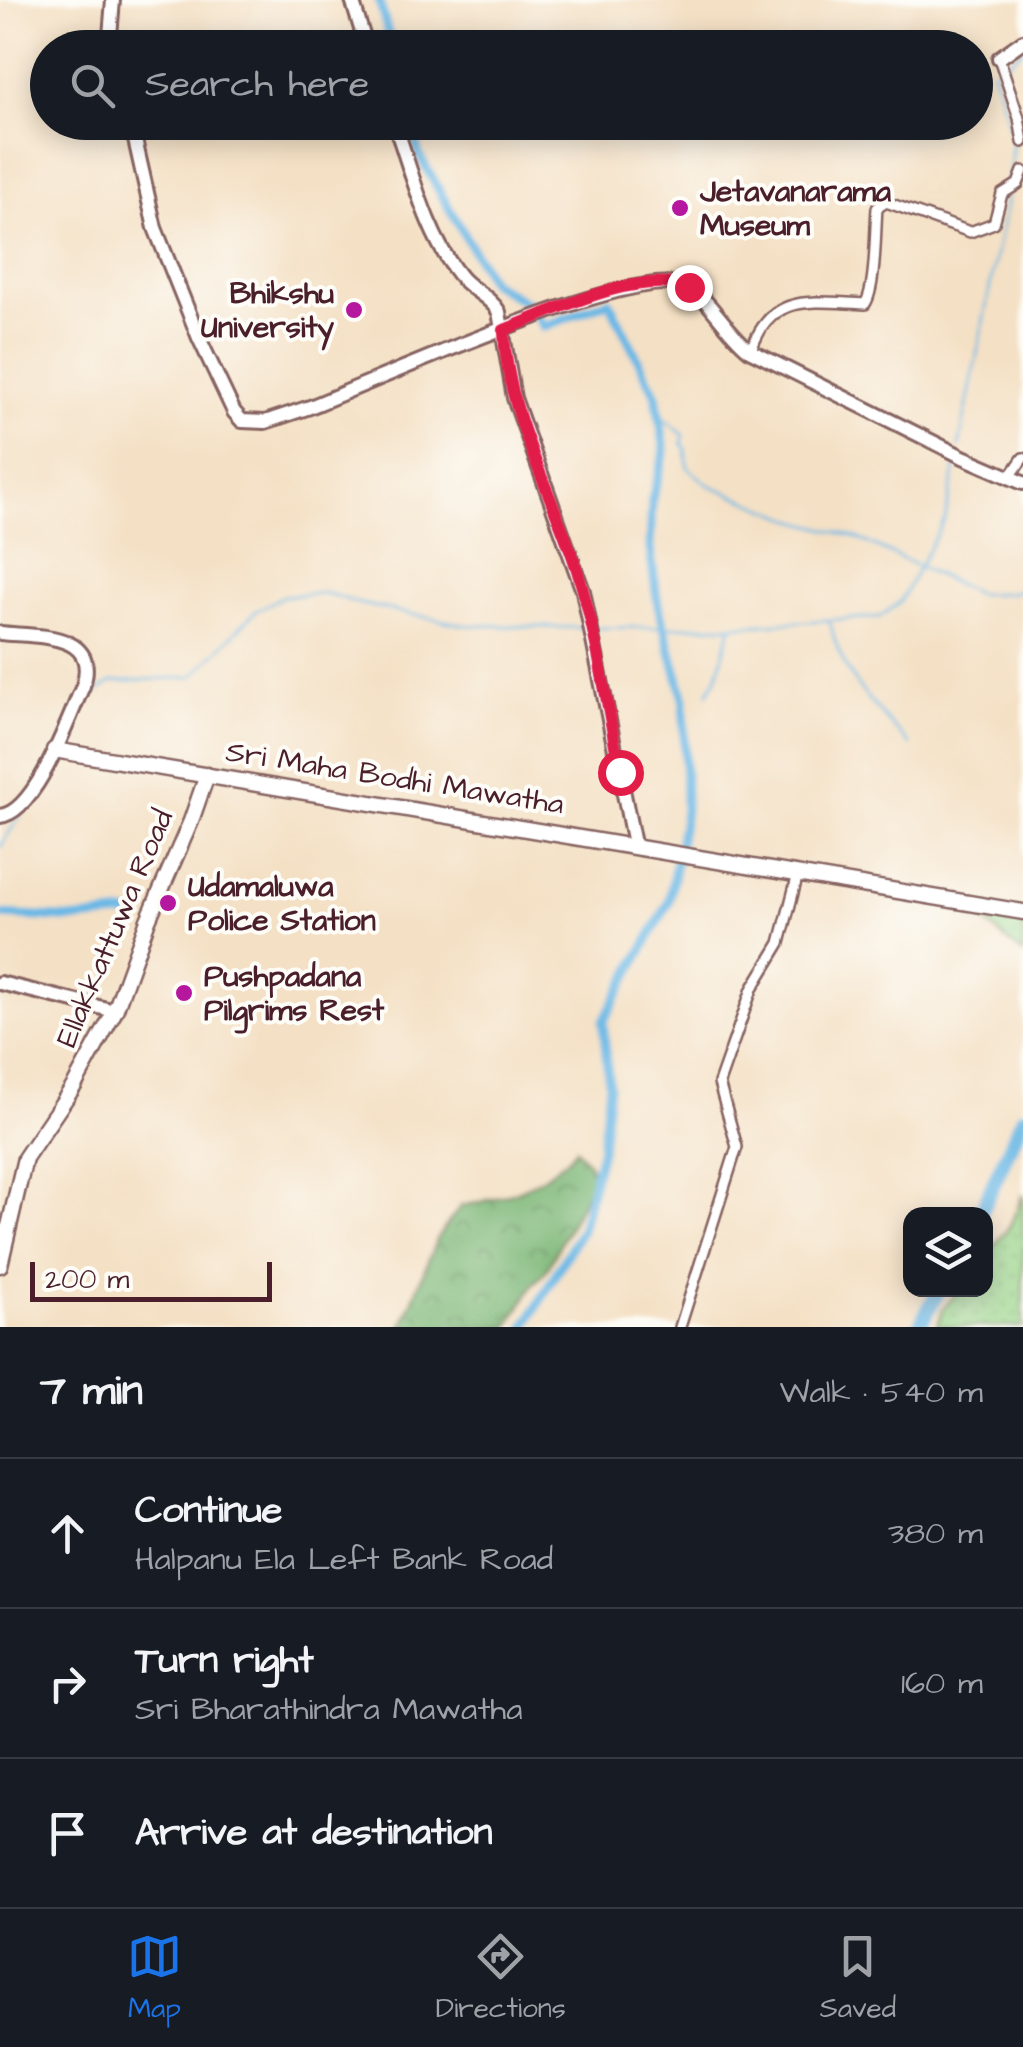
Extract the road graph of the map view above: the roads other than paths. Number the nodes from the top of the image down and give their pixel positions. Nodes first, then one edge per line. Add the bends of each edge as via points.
1 (112, 0) edge
2 (352, 0) edge
3 (111, 30) edge
4 (361, 30) edge
5 (1023, 41) edge
6 (999, 58) joint
7 (136, 140) edge
8 (401, 140) edge
9 (1023, 142) edge
10 (1023, 171) edge
11 (509, 328) junction
12 (751, 352) junction
13 (1023, 458) edge
14 (1017, 480) edge
15 (0, 634) edge
16 (54, 750) junction
17 (207, 774) junction
18 (0, 816) edge
19 (634, 844) junction
20 (798, 874) junction
21 (1023, 912) edge
22 (0, 983) edge
23 (115, 1011) junction
24 (0, 1265) edge
25 (680, 1327) edge

1 - 3 main road
2 - 4 main road
5 - 6 main road
6 - 9 street
7 - 11 main road via 155,228 199,338 242,420 265,422 310,408
8 - 11 main road via 458,274 496,306
10 - 12 street via 1018,184 1002,194 994,223 970,232 886,202 877,208 873,284 865,304 800,302 776,311
11 - 12 main road via 620,289 672,282 694,290
11 - 19 main road via 506,364 514,398 589,618
12 - 14 main road
13 - 14 street
15 - 16 main road via 69,642 85,659 83,686
16 - 17 main road, Sri Maha Bodhi Mawatha
16 - 18 main road via 27,800
17 - 19 main road, Sri Maha Bodhi Mawatha
17 - 23 main road, Ellakkattuwa Road
19 - 20 main road, Sri Maha Bodhi Mawatha
20 - 21 main road, Sri Maha Bodhi Mawatha
20 - 25 street via 780,943 752,989 720,1084 737,1147
22 - 23 main road
23 - 24 main road, Ellakkattuwa Road via 25,1158

